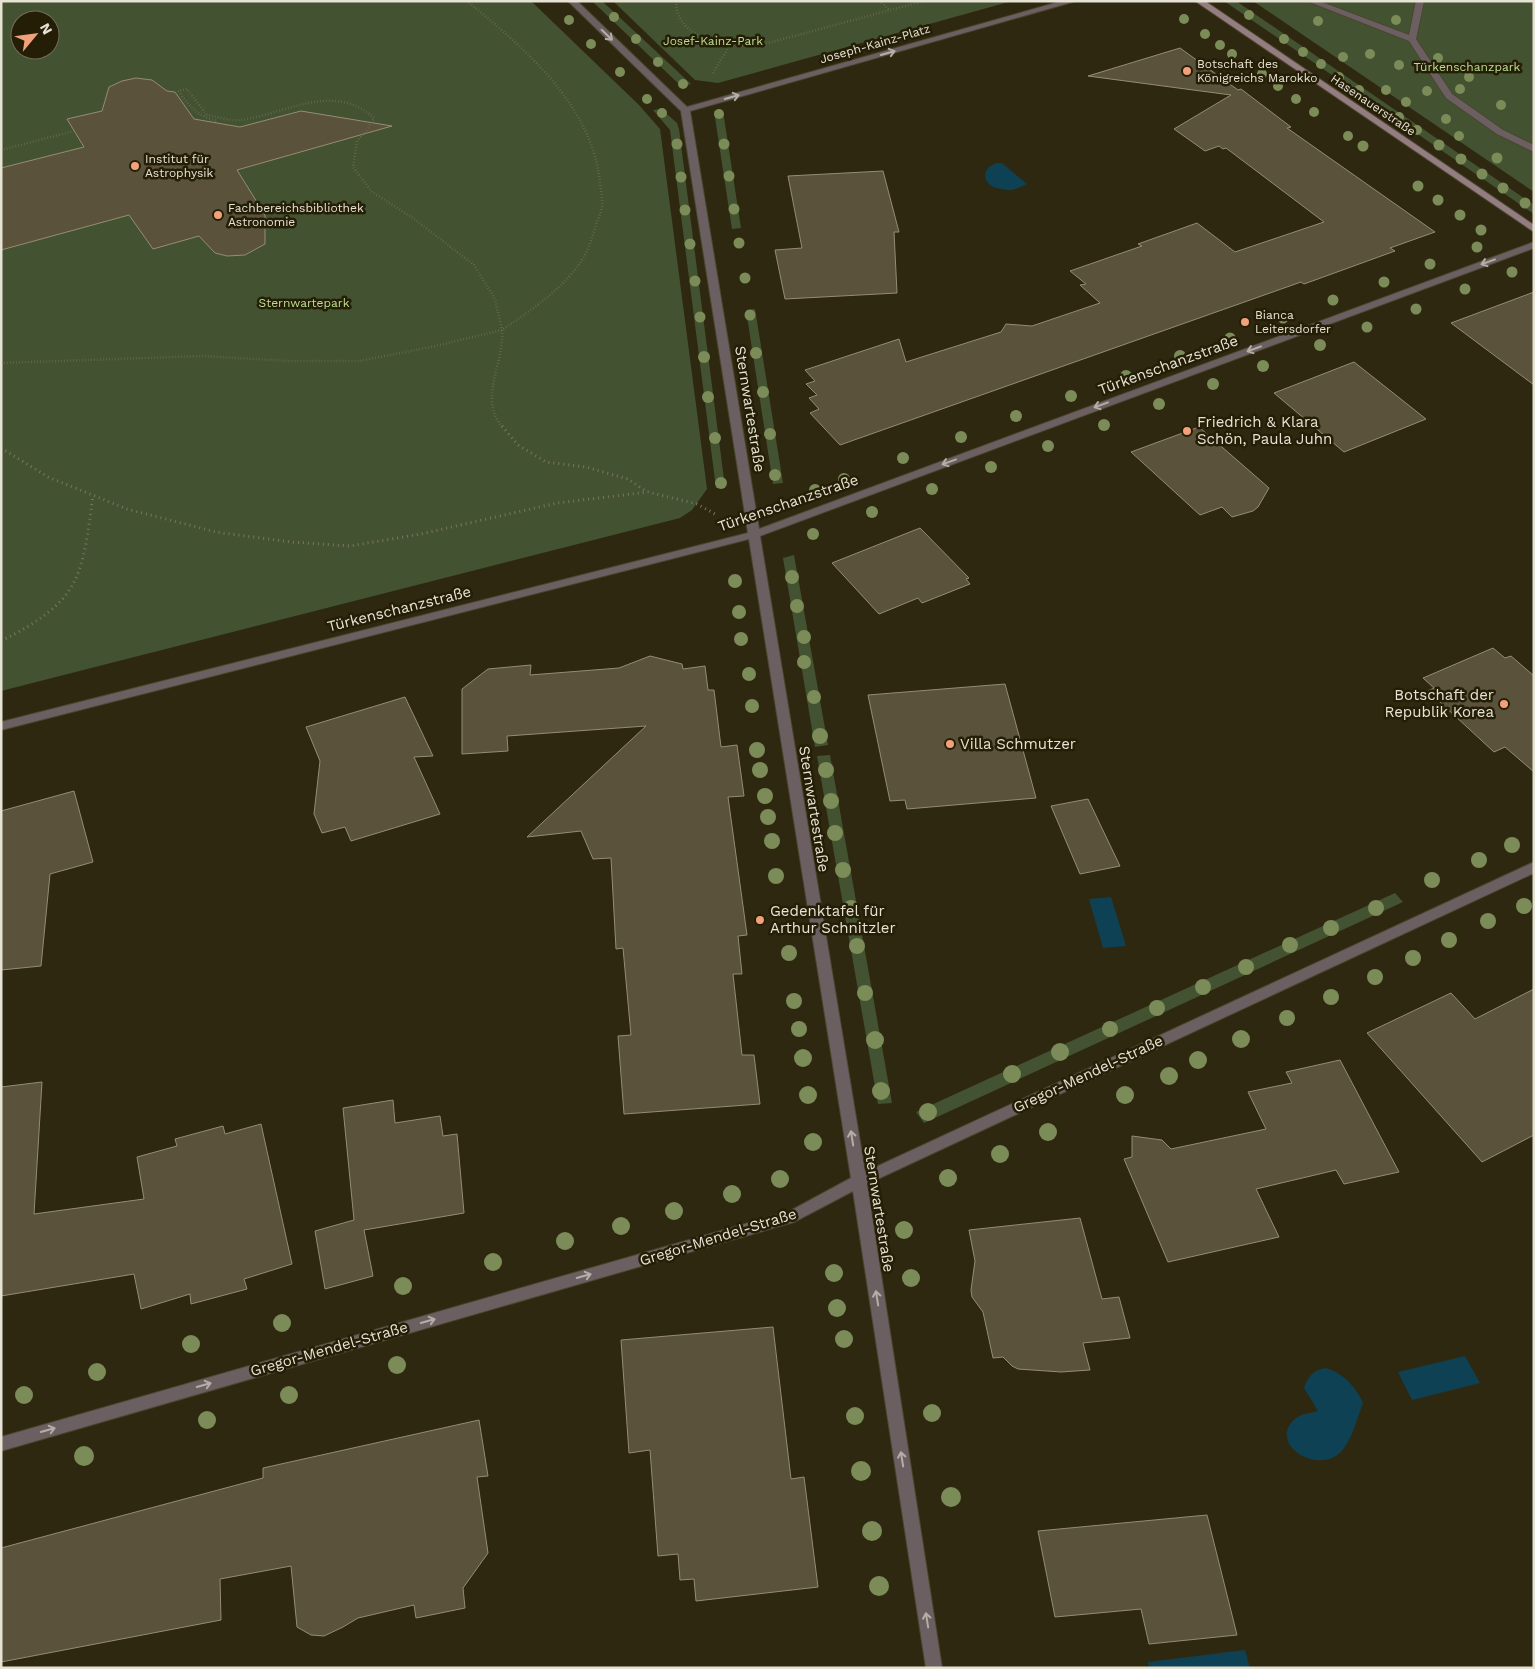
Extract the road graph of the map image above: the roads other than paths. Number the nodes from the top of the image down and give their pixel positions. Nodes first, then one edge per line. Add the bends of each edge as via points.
1 (572, 1) edge
2 (1072, 1) edge
3 (1198, 1) edge
4 (1311, 1) edge
5 (1420, 1) edge
6 (1412, 39) junction
7 (685, 110) junction
8 (1534, 149) edge
9 (1534, 229) edge
10 (1534, 245) edge
11 (753, 534) junction
12 (1, 726) edge
13 (1534, 867) edge
14 (859, 1182) junction
15 (1, 1444) edge
16 (934, 1668) edge

1 -> 7 street
7 -> 2 street, Joseph-Kainz-Platz
3 - 9 street, Hasenauerstraße
4 - 6 street
5 - 6 street
6 - 8 street via 1448,96 1500,132
7 - 11 street, Sternwartestraße
10 -> 11 street, Türkenschanzstraße
11 - 12 street, Türkenschanzstraße
14 -> 11 street, Sternwartestraße
13 - 14 street, Gregor-Mendel-Straße
15 -> 14 street, Gregor-Mendel-Straße via 794,1216
16 -> 14 street, Sternwartestraße

